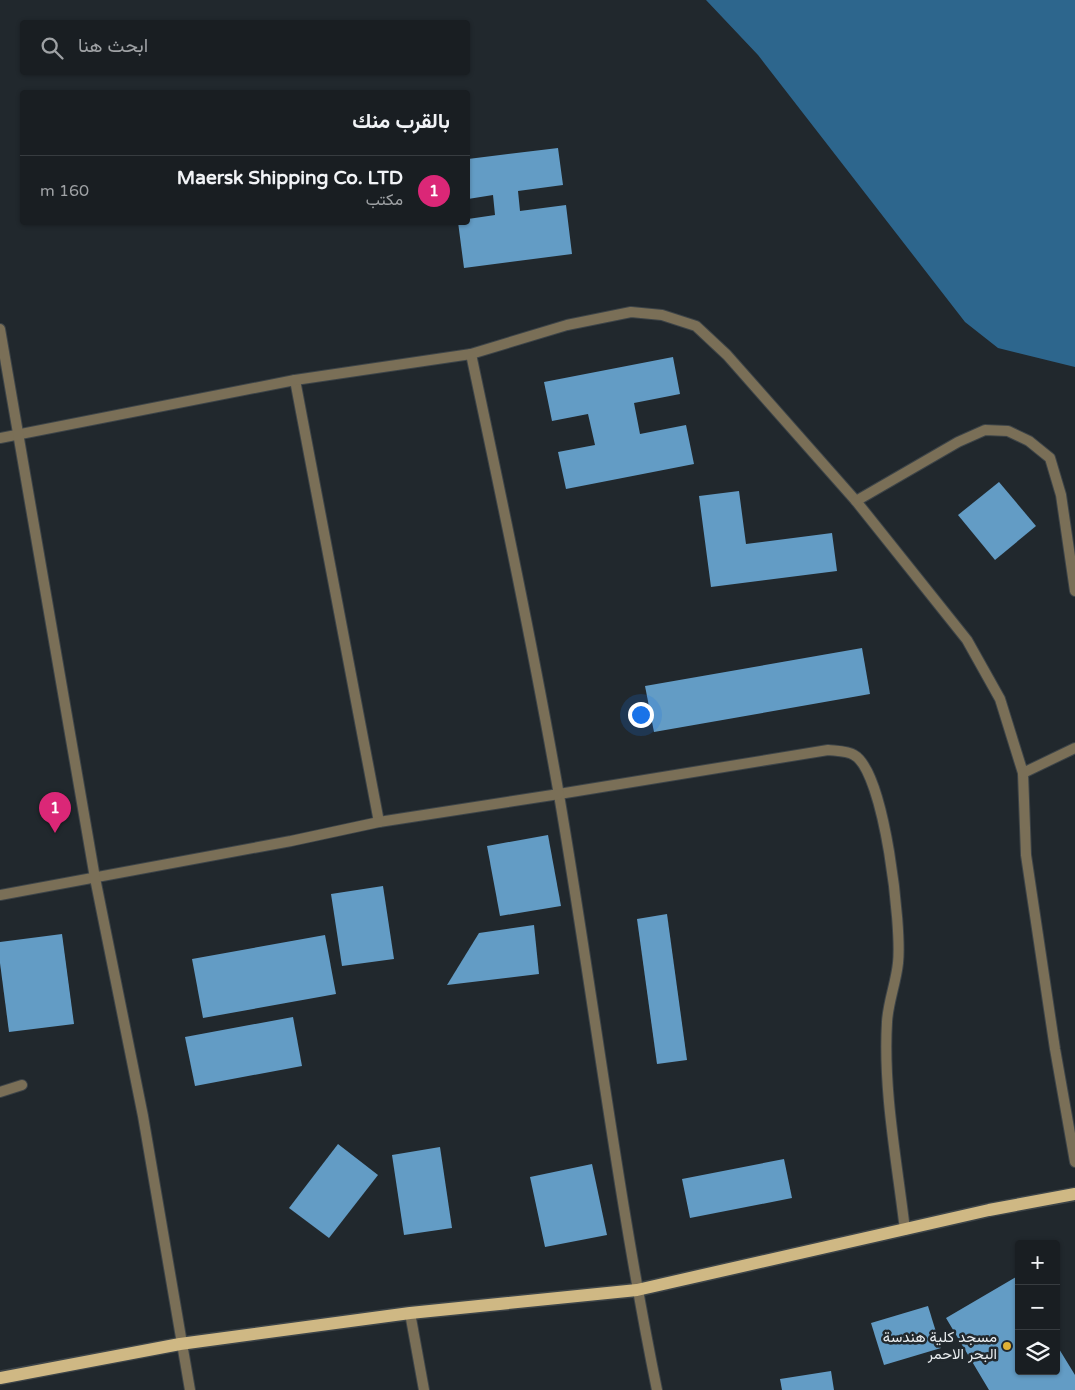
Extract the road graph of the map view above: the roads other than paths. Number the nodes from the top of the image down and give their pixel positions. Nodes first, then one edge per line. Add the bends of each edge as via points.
1 (0, 329) edge
2 (471, 354) junction
3 (295, 380) junction
4 (18, 436) junction
5 (0, 438) edge
6 (856, 501) junction
7 (1075, 591) edge
8 (1075, 748) edge
9 (1023, 773) junction
10 (559, 794) junction
11 (379, 822) junction
12 (94, 878) junction
13 (0, 895) edge
14 (22, 1085) dead end
15 (0, 1092) edge
16 (1075, 1162) edge
17 (1075, 1194) edge
18 (905, 1230) junction
19 (637, 1290) junction
20 (410, 1313) junction
21 (180, 1344) junction
22 (0, 1378) edge
23 (190, 1390) edge
24 (424, 1390) edge
25 (657, 1390) edge

1 - 4 street
2 - 3 street
2 - 6 street via 567,325 631,312 662,315 696,326 727,355
2 - 10 street
3 - 4 street
3 - 11 street
4 - 5 street
4 - 12 street
6 - 7 street via 958,442 985,430 1008,431 1029,441 1050,458 1061,495
6 - 9 street via 967,640 1000,699
8 - 9 street
9 - 16 street via 1026,855
10 - 11 street
10 - 18 street via 828,750 854,755 869,771 884,826 898,913 898,962 887,1022 889,1085
10 - 19 street
11 - 12 street
12 - 13 street
12 - 21 street via 143,1116
14 - 15 street
17 - 18 main road
18 - 19 main road
19 - 20 main road
19 - 25 street
20 - 21 main road
20 - 24 street
21 - 22 main road
21 - 23 street

